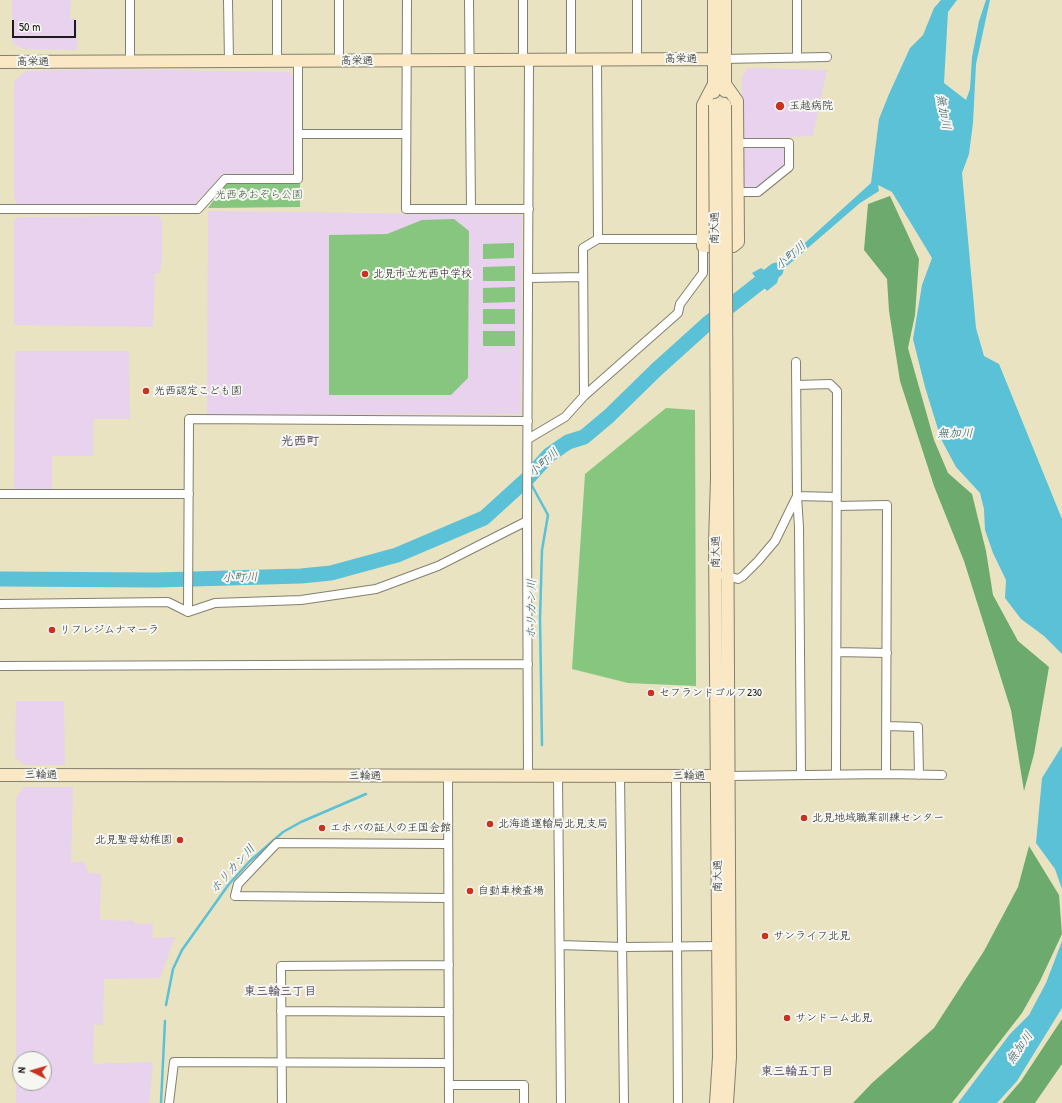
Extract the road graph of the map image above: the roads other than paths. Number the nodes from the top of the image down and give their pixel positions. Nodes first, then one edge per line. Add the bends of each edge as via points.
1 (130, 0) edge
2 (228, 0) edge
3 (277, 0) edge
4 (339, 0) edge
5 (408, 0) edge
6 (469, 0) edge
7 (523, 0) edge
8 (571, 0) edge
9 (637, 0) edge
10 (714, 0) edge
11 (725, 0) edge
12 (797, 0) edge
13 (797, 58) junction
14 (827, 58) dead end
15 (637, 59) junction
16 (719, 59) junction
17 (407, 60) junction
18 (526, 60) junction
19 (571, 60) junction
20 (597, 60) junction
21 (229, 61) junction
22 (277, 61) junction
23 (298, 61) junction
24 (339, 61) junction
25 (469, 61) junction
26 (0, 62) edge
27 (130, 62) junction
28 (720, 84) junction
29 (298, 134) junction
30 (405, 134) junction
31 (737, 143) junction
32 (737, 192) junction
33 (471, 208) junction
34 (0, 209) edge
35 (529, 209) junction
36 (598, 239) junction
37 (703, 242) junction
38 (583, 277) junction
39 (529, 278) junction
40 (796, 362) dead end
41 (797, 385) junction
42 (584, 396) junction
43 (528, 421) junction
44 (528, 444) junction
45 (0, 494) edge
46 (189, 494) junction
47 (797, 496) junction
48 (837, 497) junction
49 (837, 506) junction
50 (527, 521) junction
51 (721, 574) junction
52 (0, 604) edge
53 (188, 612) junction
54 (837, 652) junction
55 (887, 653) junction
56 (528, 664) junction
57 (0, 666) edge
58 (886, 726) junction
59 (801, 774) junction
60 (836, 774) junction
61 (886, 774) junction
62 (0, 775) edge
63 (919, 775) junction
64 (942, 775) dead end
65 (448, 776) junction
66 (528, 776) junction
67 (558, 776) junction
68 (620, 776) junction
69 (676, 776) junction
70 (723, 776) junction
71 (448, 844) junction
72 (448, 898) junction
73 (560, 945) junction
74 (678, 946) junction
75 (724, 946) junction
76 (623, 947) junction
77 (448, 965) junction
78 (281, 1011) junction
79 (449, 1012) junction
80 (281, 1061) junction
81 (449, 1063) junction
82 (449, 1085) junction
83 (168, 1103) edge
84 (282, 1103) edge
85 (449, 1103) edge
86 (524, 1103) edge
87 (561, 1103) edge
88 (624, 1103) edge
89 (678, 1103) edge
90 (716, 1103) edge
91 (727, 1103) edge

1 - 27 street
2 - 21 street
3 - 22 street
4 - 24 street
5 - 17 street
6 - 25 street
7 - 18 street
8 - 19 street
9 - 15 street
10 - 16 street, 南大通
11 - 16 street, 南大通
12 - 13 street
13 - 14 street
13 - 16 street
15 - 16 street, 高栄通
15 - 20 street, 高栄通
16 - 28 street, 南大通
17 - 24 street, 高栄通
17 - 25 street, 高栄通
17 - 30 street
18 - 19 street, 高栄通
18 - 25 street, 高栄通
18 - 35 street
19 - 20 street, 高栄通
20 - 36 street
21 - 22 street, 高栄通
21 - 27 street, 高栄通
22 - 23 street, 高栄通
23 - 24 street, 高栄通
23 - 29 street
25 - 33 street
26 - 27 street, 高栄通
28 - 31 street via 737,101
28 - 37 street via 703,105
28 - 51 street, 南大通, bridge
29 - 30 street
29 - 34 street via 298,179 225,179 198,209
30 - 33 street via 406,209
31 - 32 street
31 - 32 street via 789,143 789,167 758,192
32 - 37 street via 738,242 733,246
33 - 35 street
35 - 39 street
36 - 37 street
36 - 38 street via 583,248
37 - 42 street via 703,273 680,304 678,314
38 - 39 street
38 - 42 street
39 - 43 street
40 - 41 street
41 - 47 street
41 - 48 street via 830,384 837,391
42 - 44 street via 565,417
43 - 44 street
43 - 46 street via 189,419
44 - 50 street
45 - 46 street
46 - 53 street
47 - 48 street
47 - 51 street via 775,541 758,561 738,579
47 - 59 street
48 - 49 street
49 - 54 street
49 - 55 street via 887,506
50 - 53 street via 438,566 376,589 301,600 215,603
50 - 56 street
51 - 70 street, 南大通
52 - 53 street via 168,602
54 - 55 street
54 - 60 street
55 - 58 street
56 - 57 street
56 - 66 street
58 - 61 street
58 - 63 street via 918,727
59 - 60 street
59 - 70 street
60 - 61 street
61 - 63 street
62 - 65 street, 三輪通
63 - 64 street
65 - 66 street, 三輪通
65 - 71 street
66 - 67 street, 三輪通
67 - 68 street, 三輪通
67 - 73 street
68 - 69 street, 三輪通
68 - 76 street
69 - 70 street, 三輪通
69 - 74 street
70 - 75 street, 南大通
71 - 72 street
71 - 72 street via 277,843 238,884 235,896
72 - 77 street
73 - 76 street
73 - 87 street
74 - 75 street
74 - 76 street
74 - 89 street
75 - 90 street, 南大通
75 - 91 street, 南大通 via 730,1057
76 - 88 street
77 - 78 street via 281,966
77 - 79 street
78 - 79 street
78 - 80 street
79 - 81 street
80 - 81 street
80 - 83 street via 174,1062
80 - 84 street
81 - 82 street
82 - 85 street
82 - 86 street via 524,1085

